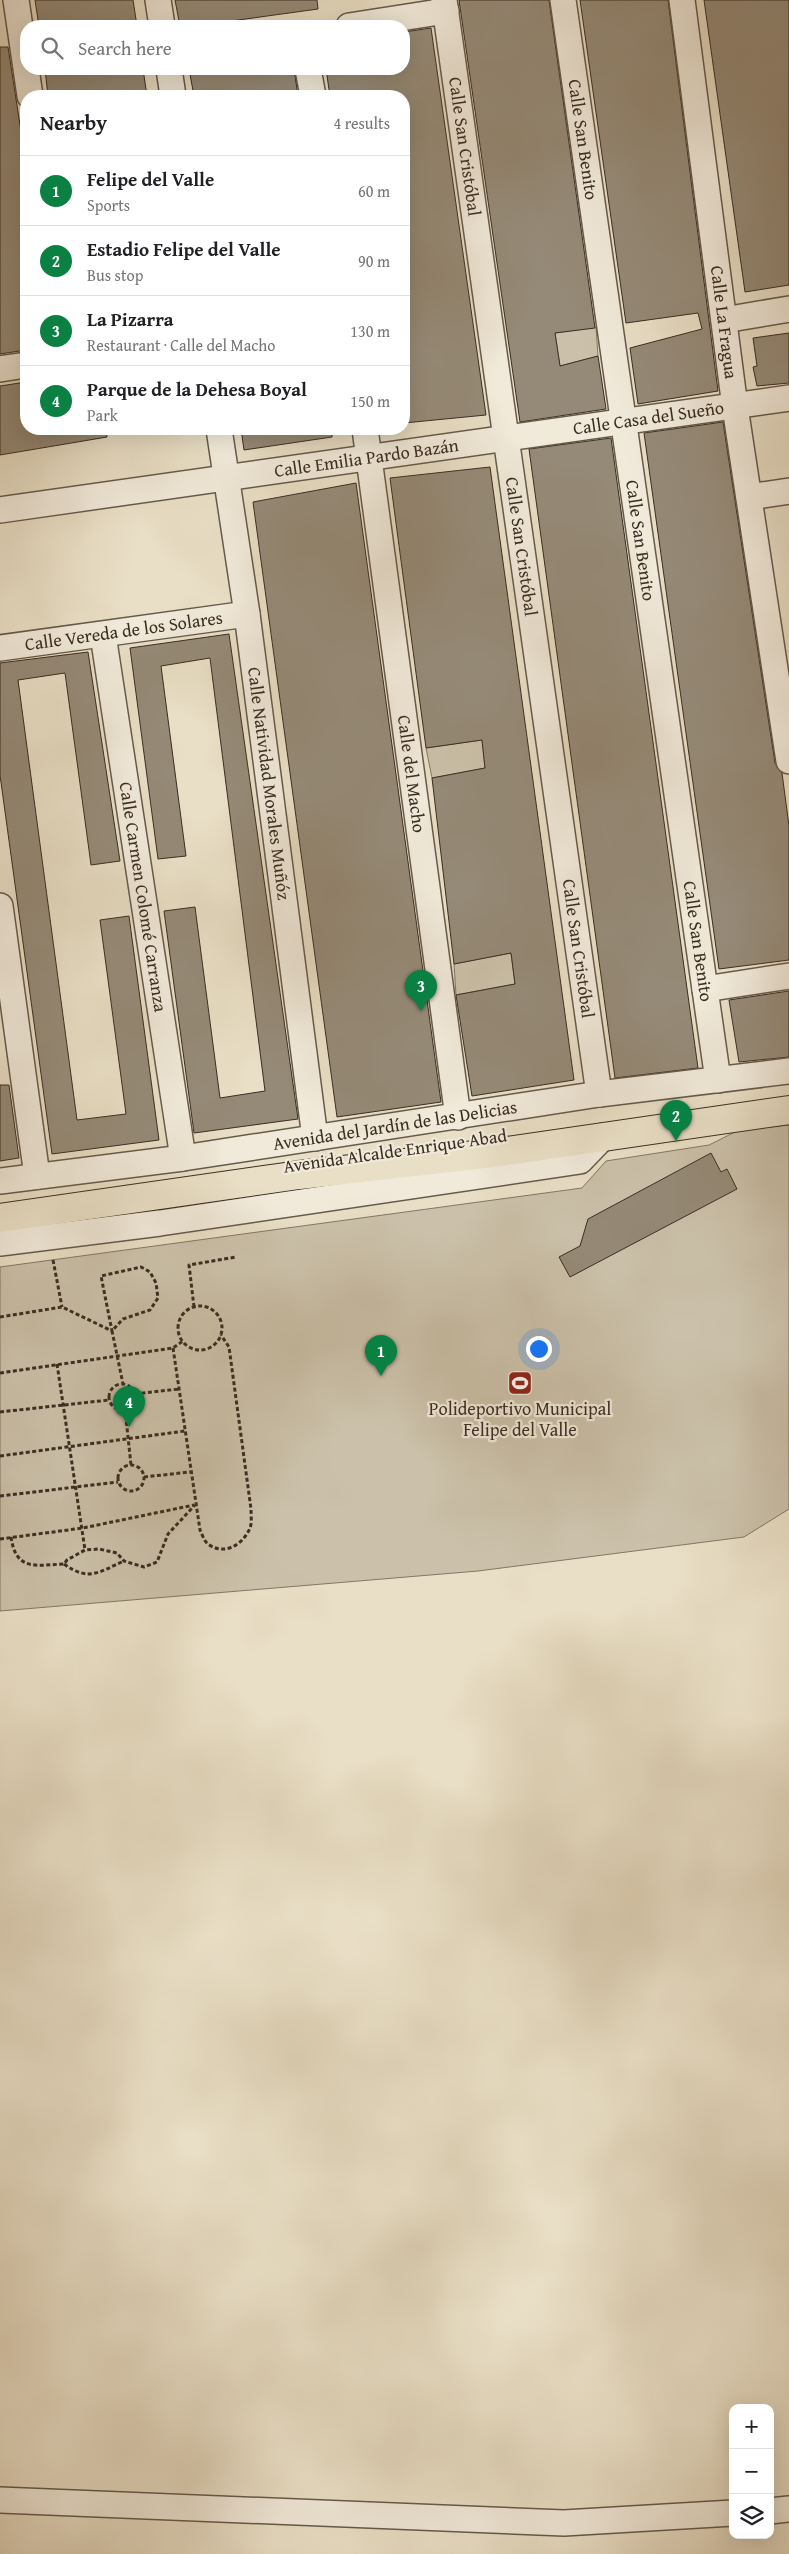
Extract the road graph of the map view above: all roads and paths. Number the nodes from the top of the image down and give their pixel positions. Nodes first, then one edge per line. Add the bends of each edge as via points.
1 (16, 0) edge
2 (158, 0) edge
3 (563, 0) edge
4 (682, 0) edge
5 (445, 6) edge
6 (161, 20) edge
7 (378, 20) edge
8 (20, 27) edge
9 (27, 75) edge
10 (170, 75) edge
11 (309, 75) edge
12 (29, 90) edge
13 (172, 90) edge
14 (311, 90) edge
15 (789, 309) edge
16 (724, 320) junction
17 (20, 366) edge
18 (0, 369) edge
19 (789, 398) edge
20 (735, 406) junction
21 (623, 422) junction
22 (220, 435) edge
23 (366, 435) edge
24 (508, 439) junction
25 (370, 458) junction
26 (225, 477) junction
27 (789, 491) edge
28 (749, 497) junction
29 (0, 510) edge
30 (247, 614) junction
31 (103, 635) junction
32 (0, 648) edge
33 (789, 761) edge
34 (0, 906) edge
35 (789, 976) edge
36 (705, 989) junction
37 (789, 1070) edge
38 (718, 1080) junction
39 (600, 1094) junction
40 (789, 1098) edge
41 (789, 1110) edge
42 (458, 1117) junction
43 (604, 1136) junction
44 (315, 1138) junction
45 (182, 1158) junction
46 (37, 1176) junction
47 (0, 1181) edge
48 (0, 1204) edge
49 (0, 1218) edge
50 (0, 1243) edge
51 (236, 1257) dead end
52 (53, 1260) dead end
53 (62, 1307) junction
54 (194, 1307) junction
55 (0, 1317) edge
56 (112, 1331) junction
57 (221, 1334) junction
58 (183, 1341) junction
59 (173, 1348) junction
60 (117, 1356) junction
61 (57, 1364) junction
62 (0, 1373) edge
63 (123, 1384) junction
64 (179, 1389) junction
65 (135, 1394) junction
66 (109, 1400) junction
67 (64, 1405) junction
68 (125, 1409) junction
69 (0, 1412) edge
70 (185, 1431) junction
71 (128, 1439) junction
72 (70, 1447) junction
73 (0, 1456) edge
74 (130, 1465) junction
75 (190, 1472) junction
76 (144, 1477) junction
77 (118, 1482) junction
78 (76, 1487) junction
79 (0, 1496) edge
80 (195, 1505) junction
81 (83, 1528) junction
82 (11, 1537) junction
83 (0, 1539) edge
84 (85, 1550) junction
85 (124, 1561) junction
86 (64, 1564) junction
87 (0, 2500) edge
88 (789, 2509) edge
89 (774, 2511) edge
90 (729, 2513) edge

1 - 8 street
2 - 6 street
3 - 21 street, Calle San Benito
4 - 16 street, Calle La Fragua
5 - 7 street
5 - 24 street, Calle San Cristóbal
9 - 12 street
10 - 13 street
11 - 14 street
15 - 16 street
16 - 20 street, Calle La Fragua
17 - 18 street
19 - 20 street, Calle Casa del Sueño
20 - 21 street, Calle Casa del Sueño
20 - 28 street, Calle La Fragua
21 - 24 street, Calle Casa del Sueño
21 - 36 street, Calle San Benito
22 - 26 street, Calle Natividad Morales Muñóz
23 - 25 street, Calle del Macho
24 - 25 street, Calle Emilia Pardo Bazán
24 - 39 street, Calle San Cristóbal
25 - 26 street, Calle Emilia Pardo Bazán
25 - 42 street, Calle del Macho
26 - 29 street, Calle Emilia Pardo Bazán
26 - 30 street, Calle Natividad Morales Muñóz
27 - 28 street
28 - 33 street, Calle La Fragua
30 - 31 street, Calle Vereda de los Solares
30 - 44 street, Calle Natividad Morales Muñóz
31 - 32 street, Calle Vereda de los Solares
31 - 45 street, Calle Carmen Colomé Carranza
34 - 46 street
35 - 36 street
36 - 38 street, Calle San Benito
37 - 38 street, Avenida del Jardín de las Delicias
38 - 39 street, Avenida del Jardín de las Delicias
39 - 42 street, Avenida del Jardín de las Delicias
40 - 48 main road, Avenida Alcalde Enrique Abad
41 - 43 main road, Avenida Alcalde Enrique Abad
42 - 44 street, Avenida del Jardín de las Delicias
43 - 49 main road, Avenida Alcalde Enrique Abad
43 - 50 street, Avenida Alcalde Enrique Abad via 580,1161 169,1222
44 - 45 street, Avenida del Jardín de las Delicias
45 - 46 street, Avenida del Jardín de las Delicias
46 - 47 street, Avenida del Jardín de las Delicias
51 - 54 path via 189,1265
52 - 53 path
53 - 55 path
53 - 56 path
54 - 57 path via 213,1310 221,1321
54 - 58 path via 182,1315 179,1322 178,1330
56 - 56 path via 101,1276 141,1268 150,1272 158,1298 150,1310 123,1319
56 - 60 path
57 - 58 path via 218,1341 206,1349 191,1347
57 - 80 path via 229,1347 251,1526 234,1547 219,1549 207,1543 200,1530
58 - 59 path
59 - 60 path
59 - 64 path
60 - 61 path
60 - 63 path
61 - 62 path
61 - 67 path
63 - 65 path
63 - 66 path via 113,1387
64 - 65 path
64 - 70 path
65 - 68 path via 132,1405
66 - 67 path
66 - 68 path via 116,1408
67 - 69 path
67 - 72 path
68 - 71 path
70 - 71 path
70 - 75 path
71 - 72 path
71 - 74 path
72 - 73 path
72 - 78 path
74 - 76 path via 140,1469
74 - 77 path via 120,1470
75 - 76 path
75 - 80 path
76 - 77 path via 142,1486 135,1491 123,1489
77 - 78 path
78 - 79 path
78 - 81 path
80 - 81 path
80 - 85 path via 168,1534 157,1562 144,1567
81 - 82 path
81 - 84 path
82 - 83 path
82 - 86 path via 13,1551 22,1562 34,1567
84 - 85 path via 117,1553
84 - 86 path
85 - 86 path via 100,1574 73,1571
87 - 90 street via 564,2523
88 - 89 street

